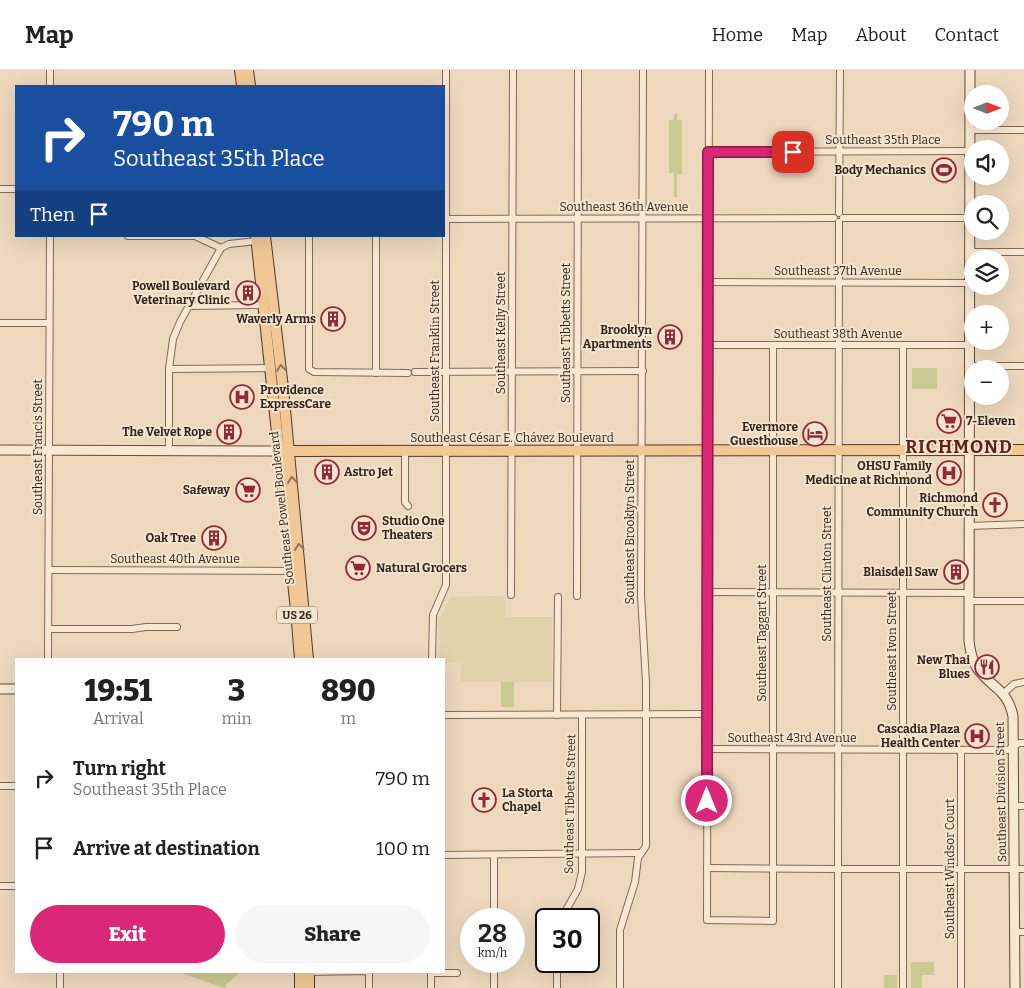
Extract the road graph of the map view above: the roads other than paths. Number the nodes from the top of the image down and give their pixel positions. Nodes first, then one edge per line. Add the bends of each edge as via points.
1 (50, 70) edge
2 (240, 70) edge
3 (248, 70) edge
4 (446, 70) edge
5 (512, 70) edge
6 (578, 70) edge
7 (644, 70) edge
8 (709, 70) edge
9 (840, 70) edge
10 (970, 70) edge
11 (50, 85) edge
12 (242, 85) edge
13 (250, 85) edge
14 (970, 85) edge
15 (970, 130) edge
16 (1009, 130) edge
17 (1024, 130) edge
18 (970, 140) edge
19 (964, 151) edge
20 (708, 152) junction
21 (839, 152) junction
22 (0, 189) edge
23 (15, 189) edge
24 (577, 218) junction
25 (643, 218) junction
26 (708, 218) junction
27 (839, 218) junction
28 (964, 218) edge
29 (445, 219) edge
30 (512, 219) junction
31 (50, 237) edge
32 (198, 237) edge
33 (309, 237) edge
34 (376, 237) edge
35 (259, 238) edge
36 (222, 248) junction
37 (1009, 252) edge
38 (1024, 252) edge
39 (708, 282) junction
40 (839, 283) junction
41 (964, 283) edge
42 (268, 305) junction
43 (188, 306) junction
44 (0, 323) edge
45 (49, 323) junction
46 (964, 344) edge
47 (708, 345) junction
48 (773, 345) junction
49 (839, 345) junction
50 (903, 345) junction
51 (1009, 366) edge
52 (1024, 366) edge
53 (169, 368) junction
54 (271, 368) junction
55 (446, 372) junction
56 (512, 372) junction
57 (578, 372) junction
58 (643, 372) junction
59 (376, 373) junction
60 (969, 405) edge
61 (0, 450) edge
62 (49, 450) junction
63 (169, 450) junction
64 (1024, 450) edge
65 (284, 451) junction
66 (405, 451) junction
67 (446, 451) junction
68 (511, 451) junction
69 (577, 451) junction
70 (642, 451) junction
71 (707, 451) junction
72 (773, 451) junction
73 (839, 451) junction
74 (904, 451) junction
75 (969, 451) junction
76 (408, 506) dead end
77 (1024, 524) edge
78 (969, 526) junction
79 (49, 570) junction
80 (296, 571) junction
81 (707, 592) junction
82 (773, 592) junction
83 (838, 592) junction
84 (904, 592) junction
85 (512, 595) dead end
86 (577, 596) dead end
87 (558, 597) dead end
88 (969, 597) junction
89 (1024, 601) edge
90 (177, 627) dead end
91 (49, 629) junction
92 (48, 658) edge
93 (300, 658) edge
94 (308, 658) edge
95 (432, 658) edge
96 (1024, 682) edge
97 (0, 689) edge
98 (15, 690) edge
99 (1004, 694) junction
100 (646, 714) junction
101 (707, 714) junction
102 (445, 715) edge
103 (557, 715) junction
104 (582, 715) junction
105 (1024, 744) edge
106 (1013, 747) junction
107 (707, 749) junction
108 (773, 749) junction
109 (838, 749) junction
110 (904, 750) junction
111 (961, 750) junction
112 (0, 786) edge
113 (15, 786) edge
114 (1014, 806) junction
115 (1024, 806) edge
116 (641, 853) junction
117 (494, 854) junction
118 (583, 854) junction
119 (445, 855) edge
120 (707, 868) junction
121 (773, 868) junction
122 (838, 868) junction
123 (904, 868) junction
124 (961, 869) junction
125 (1019, 869) edge
126 (0, 886) edge
127 (15, 886) edge
128 (494, 908) edge
129 (567, 908) edge
130 (1019, 932) edge
131 (60, 973) edge
132 (305, 973) edge
133 (305, 973) edge
134 (369, 973) edge
135 (431, 973) edge
136 (445, 973) edge
137 (457, 973) dead end
138 (494, 973) edge
139 (557, 973) edge
140 (60, 988) edge
141 (300, 988) edge
142 (309, 988) edge
143 (369, 988) edge
144 (431, 988) edge
145 (494, 988) edge
146 (556, 988) edge
147 (620, 988) edge
148 (838, 988) edge
149 (903, 988) edge
150 (961, 988) edge
151 (1015, 988) edge

1 - 11 street
2 - 12 main road
3 - 13 main road
4 - 29 street, Southeast Franklin Street
5 - 30 street, Southeast Kelly Street
6 - 24 street, Southeast Tibbetts Street
7 - 25 street, Southeast Brooklyn Street
8 - 20 street
9 - 21 street, Southeast Clinton Street
10 - 14 main road, Southeast Division Street
15 - 18 main road, Southeast Division Street
16 - 17 street
19 - 21 street, Southeast 35th Place
20 - 21 street, Southeast 35th Place
20 - 26 street
21 - 27 street, Southeast Clinton Street
22 - 23 street
24 - 25 street, Southeast 36th Avenue
24 - 30 street, Southeast 36th Avenue
24 - 57 street, Southeast Tibbetts Street
25 - 26 street, Southeast 36th Avenue
25 - 58 street, Southeast Brooklyn Street
26 - 27 street, Southeast 36th Avenue
26 - 39 street
27 - 28 street, Southeast 36th Avenue
27 - 40 street, Southeast Clinton Street
29 - 30 street, Southeast 36th Avenue
29 - 55 street, Southeast Franklin Street
30 - 56 street, Southeast Kelly Street
31 - 45 street, Southeast Francis Street
32 - 36 street
33 - 59 street via 310,371
34 - 59 street
35 - 36 street
35 - 42 main road, Southeast Powell Boulevard / US 26
35 - 42 main road, Southeast Powell Boulevard / US 26 via 266,247
36 - 43 street
37 - 38 street
39 - 40 street, Southeast 37th Avenue
39 - 47 street
40 - 41 street, Southeast 37th Avenue
40 - 49 street, Southeast Clinton Street
42 - 43 street
42 - 54 main road, Southeast Powell Boulevard / US 26
65 -> 42 main road, Southeast Powell Boulevard / US 26 via 281,367
43 - 53 street via 174,334
44 - 45 street
45 - 62 street, Southeast Francis Street
46 - 50 street, Southeast 38th Avenue
47 - 48 street, Southeast 38th Avenue
47 - 71 street
48 - 49 street, Southeast 38th Avenue
48 - 72 street, Southeast Taggart Street
49 - 50 street, Southeast 38th Avenue
49 - 73 street, Southeast Clinton Street
50 - 74 street, Southeast Ivon Street
51 - 52 street
53 - 54 street
53 - 63 street
54 - 65 main road, Southeast Powell Boulevard / US 26
55 - 56 street
55 - 59 street
55 - 67 street, Southeast Franklin Street
56 - 57 street
56 - 68 street, Southeast Kelly Street
57 - 58 street
57 - 69 street, Southeast Tibbetts Street
58 - 70 street, Southeast Brooklyn Street
60 - 75 main road, Southeast Division Street
61 - 62 main road, Southeast César E. Chávez Boulevard
62 - 63 main road, Southeast César E. Chávez Boulevard
62 - 79 street, Southeast Francis Street
63 - 65 main road, Southeast César E. Chávez Boulevard
64 - 75 main road, Southeast César E. Chávez Boulevard
65 - 66 main road, Southeast César E. Chávez Boulevard
65 - 80 main road, Southeast Powell Boulevard / US 26
66 - 67 main road, Southeast César E. Chávez Boulevard
66 - 76 street via 405,502
67 - 68 main road, Southeast César E. Chávez Boulevard
67 - 95 street, Southeast Franklin Street via 446,584 433,615
68 - 69 main road, Southeast César E. Chávez Boulevard
68 - 85 street, Southeast Kelly Street
69 - 70 main road, Southeast César E. Chávez Boulevard
69 - 86 street, Southeast Tibbetts Street
70 - 71 main road, Southeast César E. Chávez Boulevard
70 - 100 street, Southeast Brooklyn Street via 641,595
71 - 72 main road, Southeast César E. Chávez Boulevard
71 - 81 street
72 - 73 main road, Southeast César E. Chávez Boulevard
72 - 82 street, Southeast Taggart Street
73 - 74 main road, Southeast César E. Chávez Boulevard
73 - 83 street, Southeast Clinton Street
74 - 75 main road, Southeast César E. Chávez Boulevard
74 - 84 street, Southeast Ivon Street
75 - 78 main road, Southeast Division Street
77 - 78 street
78 - 88 main road, Southeast Division Street
79 - 80 street, Southeast 40th Avenue
79 - 91 street, Southeast Francis Street
80 - 93 main road, Southeast Powell Boulevard / US 26
80 - 94 main road, Southeast Powell Boulevard / US 26
81 - 82 street
81 - 101 street
82 - 83 street
82 - 108 street, Southeast Taggart Street
83 - 84 street
83 - 109 street, Southeast Clinton Street
84 - 88 street
84 - 110 street, Southeast Ivon Street
87 - 103 street
88 - 89 street
88 - 99 main road, Southeast Division Street via 969,641 974,662
90 - 91 street
91 - 92 street, Southeast Francis Street
96 - 99 street via 1014,684
97 - 98 main road
99 - 106 main road, Southeast Division Street via 1013,716
100 - 101 street
100 - 104 street
100 - 116 street, Southeast Brooklyn Street via 646,846
101 - 107 street
102 - 103 street
103 - 104 street
104 - 118 street, Southeast Tibbetts Street
105 - 106 street, Southeast 43rd Avenue
106 - 111 street, Southeast 43rd Avenue via 1008,750
106 - 114 main road, Southeast Division Street
107 - 108 street, Southeast 43rd Avenue
107 - 120 street
108 - 109 street, Southeast 43rd Avenue
108 - 121 street, Southeast Taggart Street
109 - 110 street, Southeast 43rd Avenue
109 - 122 street, Southeast Clinton Street
110 - 111 street, Southeast 43rd Avenue
110 - 123 street, Southeast Ivon Street
111 - 124 street, Southeast Windsor Court
112 - 113 street
114 - 115 street
114 - 125 main road, Southeast Division Street
116 - 118 street
116 - 147 street, Southeast Brooklyn Street via 620,930
117 - 118 street
117 - 119 street
117 - 128 street
118 - 129 street, Southeast Tibbetts Street via 581,879
120 - 121 street
120 - 121 street, Southeast Taggart Street via 707,920 773,921
121 - 122 street
122 - 123 street
122 - 148 street, Southeast Clinton Street
123 - 124 street
123 - 149 street, Southeast Ivon Street
124 - 125 street
124 - 150 street, Southeast Windsor Court
125 - 130 main road, Southeast Division Street
126 - 127 street
130 - 151 main road, Southeast Division Street
131 - 140 street
132 - 141 main road
133 - 142 main road
134 - 143 street
135 - 144 street
136 - 137 street
138 - 145 street
139 - 146 street

